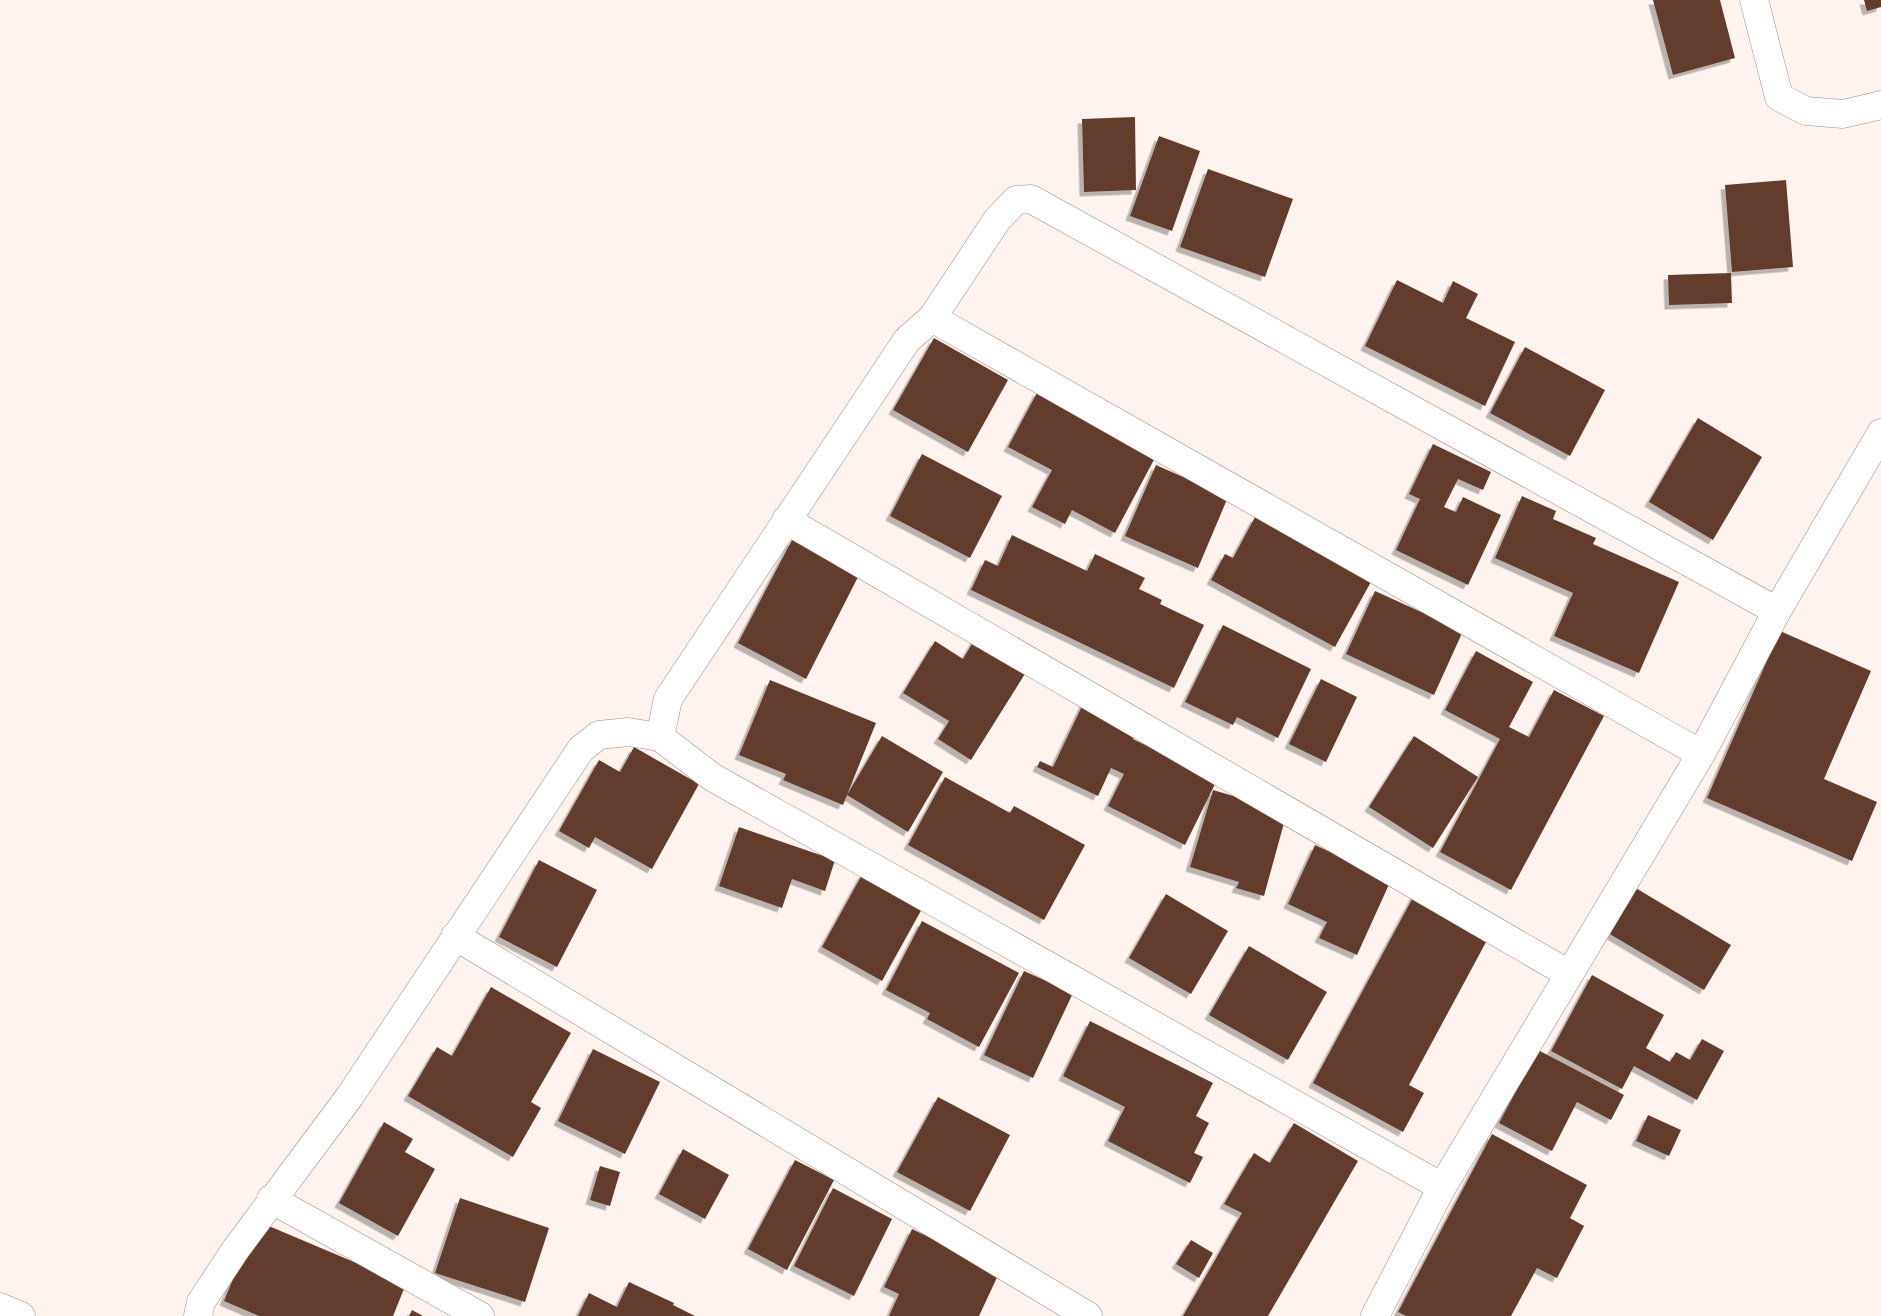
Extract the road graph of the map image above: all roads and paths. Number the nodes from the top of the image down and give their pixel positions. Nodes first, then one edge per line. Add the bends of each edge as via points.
1 (1754, 0) edge
2 (1881, 105) edge
3 (932, 318) junction
4 (1881, 433) edge
5 (786, 520) junction
6 (1777, 611) junction
7 (660, 736) junction
8 (1701, 754) junction
9 (455, 936) junction
10 (1569, 974) junction
11 (1442, 1187) junction
12 (272, 1199) junction
13 (0, 1307) edge
14 (21, 1316) edge
15 (198, 1316) edge
16 (480, 1316) edge
17 (1088, 1316) edge
18 (1375, 1316) edge

1 - 2 street via 1779,97 1806,111 1843,114
3 - 5 street via 907,340
3 - 6 street via 997,220 1016,200 1031,199
3 - 8 street
4 - 6 street
5 - 7 street via 668,699
5 - 10 street
6 - 8 street
7 - 9 street via 628,732 599,735 581,749
7 - 11 street via 712,777
8 - 10 street
9 - 12 street via 350,1096
9 - 17 street
10 - 11 street
11 - 18 street
12 - 15 street via 200,1302
12 - 16 street
13 - 14 street

